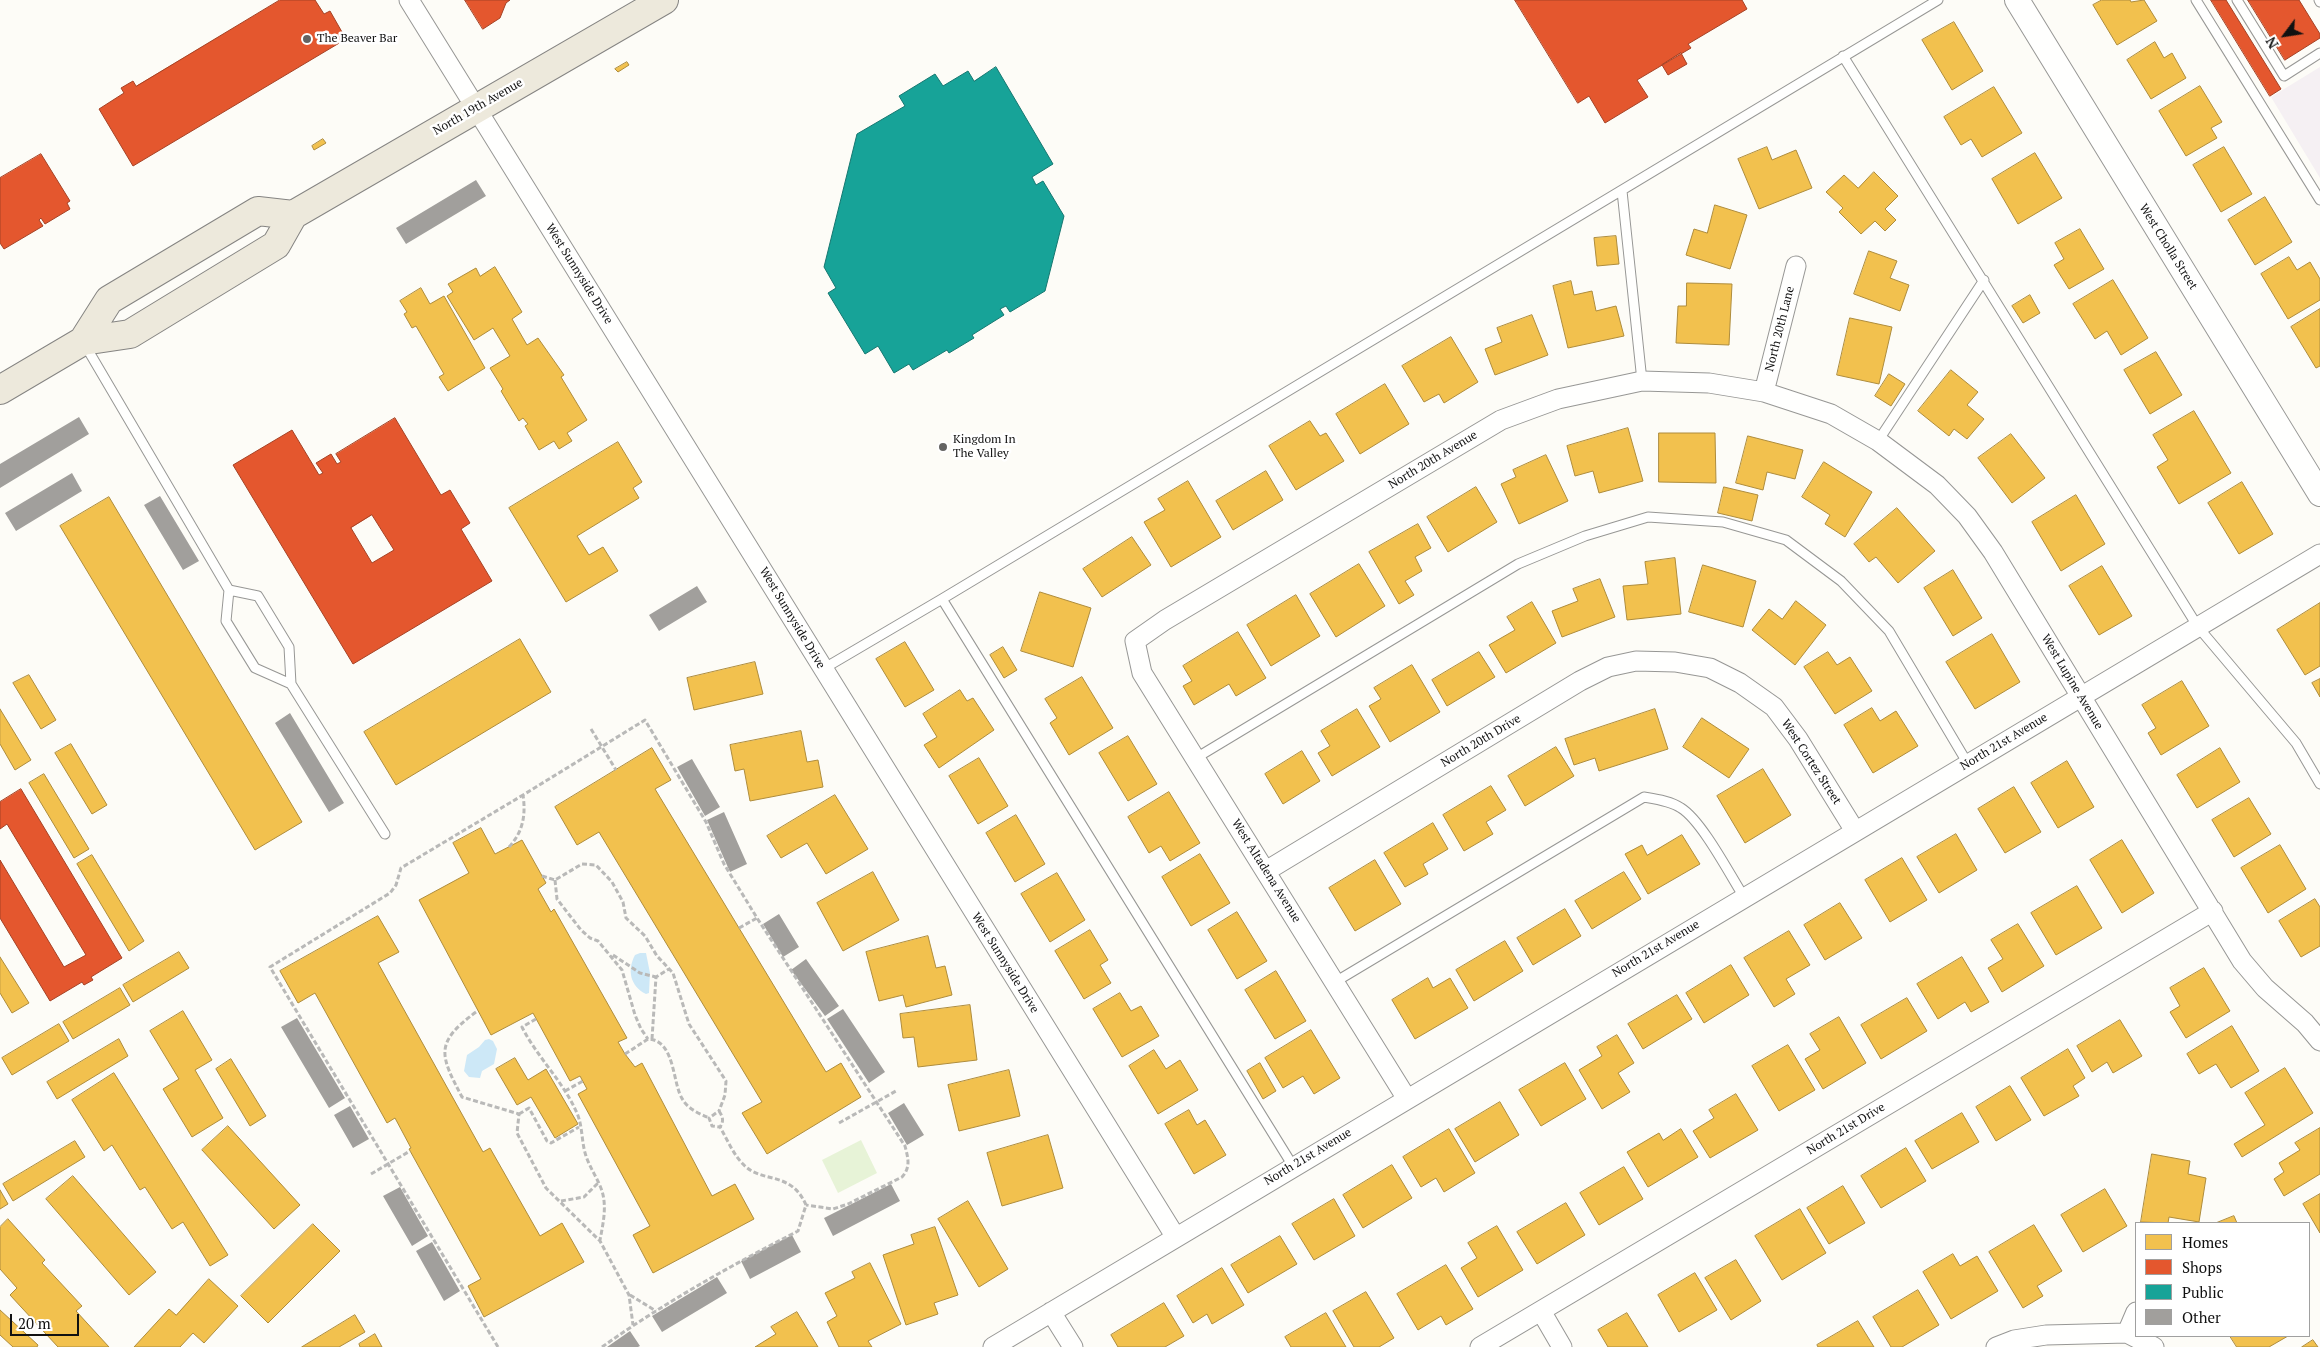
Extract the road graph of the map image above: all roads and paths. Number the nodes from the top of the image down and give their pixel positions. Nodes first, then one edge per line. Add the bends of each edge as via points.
1 (410, 0) edge
2 (664, 0) edge
3 (1938, 0) edge
4 (2017, 0) edge
5 (2196, 0) edge
6 (2237, 0) edge
7 (2320, 53) edge
8 (1843, 56) junction
9 (476, 107) junction
10 (1622, 191) junction
11 (2320, 200) edge
12 (293, 215) junction
13 (1796, 266) dead end
14 (1984, 280) junction
15 (83, 341) junction
16 (1642, 381) junction
17 (0, 390) edge
18 (1764, 392) junction
19 (1878, 441) junction
20 (2320, 494) edge
21 (2320, 554) edge
22 (229, 590) junction
23 (942, 599) junction
24 (2198, 627) junction
25 (1135, 641) joint
26 (1710, 668) joint
27 (823, 669) junction
28 (291, 684) junction
29 (2081, 697) junction
30 (591, 729) dead end
31 (602, 747) junction
32 (1196, 758) junction
33 (1968, 764) junction
34 (616, 770) dead end
35 (2320, 784) edge
36 (523, 795) junction
37 (1855, 831) junction
38 (385, 834) dead end
39 (509, 847) dead end
40 (1266, 871) junction
41 (542, 876) dead end
42 (555, 880) junction
43 (1744, 897) junction
44 (2213, 911) junction
45 (757, 918) junction
46 (739, 928) dead end
47 (608, 952) junction
48 (669, 969) junction
49 (656, 977) junction
50 (1335, 982) junction
51 (476, 1012) dead end
52 (536, 1019) dead end
53 (650, 1039) junction
54 (2320, 1041) edge
55 (625, 1054) dead end
56 (583, 1081) dead end
57 (565, 1091) junction
58 (896, 1091) dead end
59 (1407, 1098) junction
60 (877, 1102) junction
61 (719, 1111) junction
62 (519, 1114) junction
63 (709, 1118) junction
64 (840, 1124) dead end
65 (580, 1127) junction
66 (720, 1127) junction
67 (410, 1151) dead end
68 (388, 1164) junction
69 (1293, 1166) junction
70 (371, 1174) dead end
71 (598, 1183) junction
72 (560, 1202) junction
73 (806, 1204) junction
74 (1175, 1236) junction
75 (600, 1241) junction
76 (629, 1294) junction
77 (656, 1311) junction
78 (1540, 1311) junction
79 (1052, 1312) junction
80 (2135, 1314) edge
81 (633, 1325) junction
82 (2127, 1333) junction
83 (498, 1347) edge
84 (602, 1347) edge
85 (993, 1347) edge
86 (1073, 1347) edge
87 (1480, 1347) edge
88 (1562, 1347) edge
89 (1996, 1347) edge
90 (2154, 1347) edge

1 - 9 street, West Sunnyside Drive
2 - 9 main road, North 19th Avenue
3 - 8 lane
4 - 20 street, West Cholla Street
5 - 11 lane
6 - 7 lane via 2284,76
8 - 10 lane
8 - 14 lane
9 - 12 main road, North 19th Avenue
9 - 27 street, West Sunnyside Drive
10 - 16 lane
10 - 23 lane
12 - 15 main road, North 19th Avenue via 276,245 130,334
12 - 15 main road, North 19th Avenue via 258,211 109,300
13 - 18 street, North 20th Lane
14 - 19 lane
14 - 24 lane
15 - 17 main road, North 19th Avenue
15 - 22 lane
16 - 18 street, North 20th Avenue via 1709,383
16 - 25 street, North 20th Avenue via 1558,398 1501,420
18 - 19 street, West Lupine Avenue via 1831,414
19 - 29 street, West Lupine Avenue via 1937,485 1967,516 1993,552
21 - 24 street, North 21st Avenue
22 - 28 lane via 226,621 255,668
22 - 28 lane via 258,596 288,647
23 - 27 lane
23 - 69 lane
24 - 29 street, North 21st Avenue
24 - 35 lane via 2296,743
25 - 32 street, West Altadena Avenue via 1142,673
26 - 37 street, West Cortez Street via 1740,683 1774,707 1798,739
26 - 40 street, North 20th Drive via 1646,661 1608,667
27 - 74 street, West Sunnyside Drive
28 - 38 lane
29 - 33 street, North 21st Avenue
29 - 44 street, West Lupine Avenue
30 - 31 path
31 - 34 path
31 - 36 path
31 - 45 path via 645,720 706,822 724,864
32 - 33 lane via 1518,564 1585,536 1648,517 1723,522 1786,540 1841,582 1889,631
32 - 40 street, West Altadena Avenue
33 - 37 street, North 21st Avenue
36 - 39 path via 521,830
36 - 68 path via 401,868 390,893 270,967
37 - 43 street, North 21st Avenue
40 - 50 street, West Altadena Avenue
41 - 42 path
42 - 47 path via 557,899 582,930
42 - 48 path via 582,864 596,865 612,882 623,902 626,918 645,936
43 - 50 lane via 1695,821 1682,808 1644,797
43 - 59 street, North 21st Avenue
44 - 54 street, West Lupine Avenue via 2242,961
44 - 78 street, North 21st Drive
45 - 46 path
45 - 60 path
47 - 49 path via 640,973
47 - 53 path via 626,978 635,1015
48 - 49 path
48 - 61 path via 689,1024 726,1080
49 - 53 path
50 - 59 street, West Altadena Avenue
51 - 62 path via 456,1029 446,1043 446,1066 462,1097
52 - 57 path via 522,1027 537,1054
53 - 55 path
53 - 63 path via 664,1049 672,1064 682,1100
56 - 57 path
57 - 65 path
58 - 60 path
59 - 69 street, North 21st Avenue
60 - 64 path
60 - 73 path via 905,1146 908,1171 848,1204 832,1209
61 - 63 path
61 - 66 path via 723,1118
62 - 65 path via 529,1108 547,1141 551,1142
62 - 72 path via 517,1133 546,1188
63 - 66 path via 712,1126
65 - 71 path via 586,1154
66 - 73 path via 743,1165 792,1186 801,1193
67 - 68 path
68 - 70 path
68 - 83 path
69 - 74 street, North 21st Avenue
71 - 72 path via 584,1197
71 - 75 path via 604,1201
72 - 75 path
73 - 77 path via 798,1231 732,1265
74 - 79 street, North 21st Avenue
75 - 76 path
76 - 77 path
76 - 81 path
77 - 81 path
78 - 87 street, North 21st Drive
78 - 88 street
79 - 85 street, North 21st Avenue
79 - 86 street
80 - 82 street
81 - 84 path
82 - 89 street via 2046,1335 2014,1340
82 - 90 street

